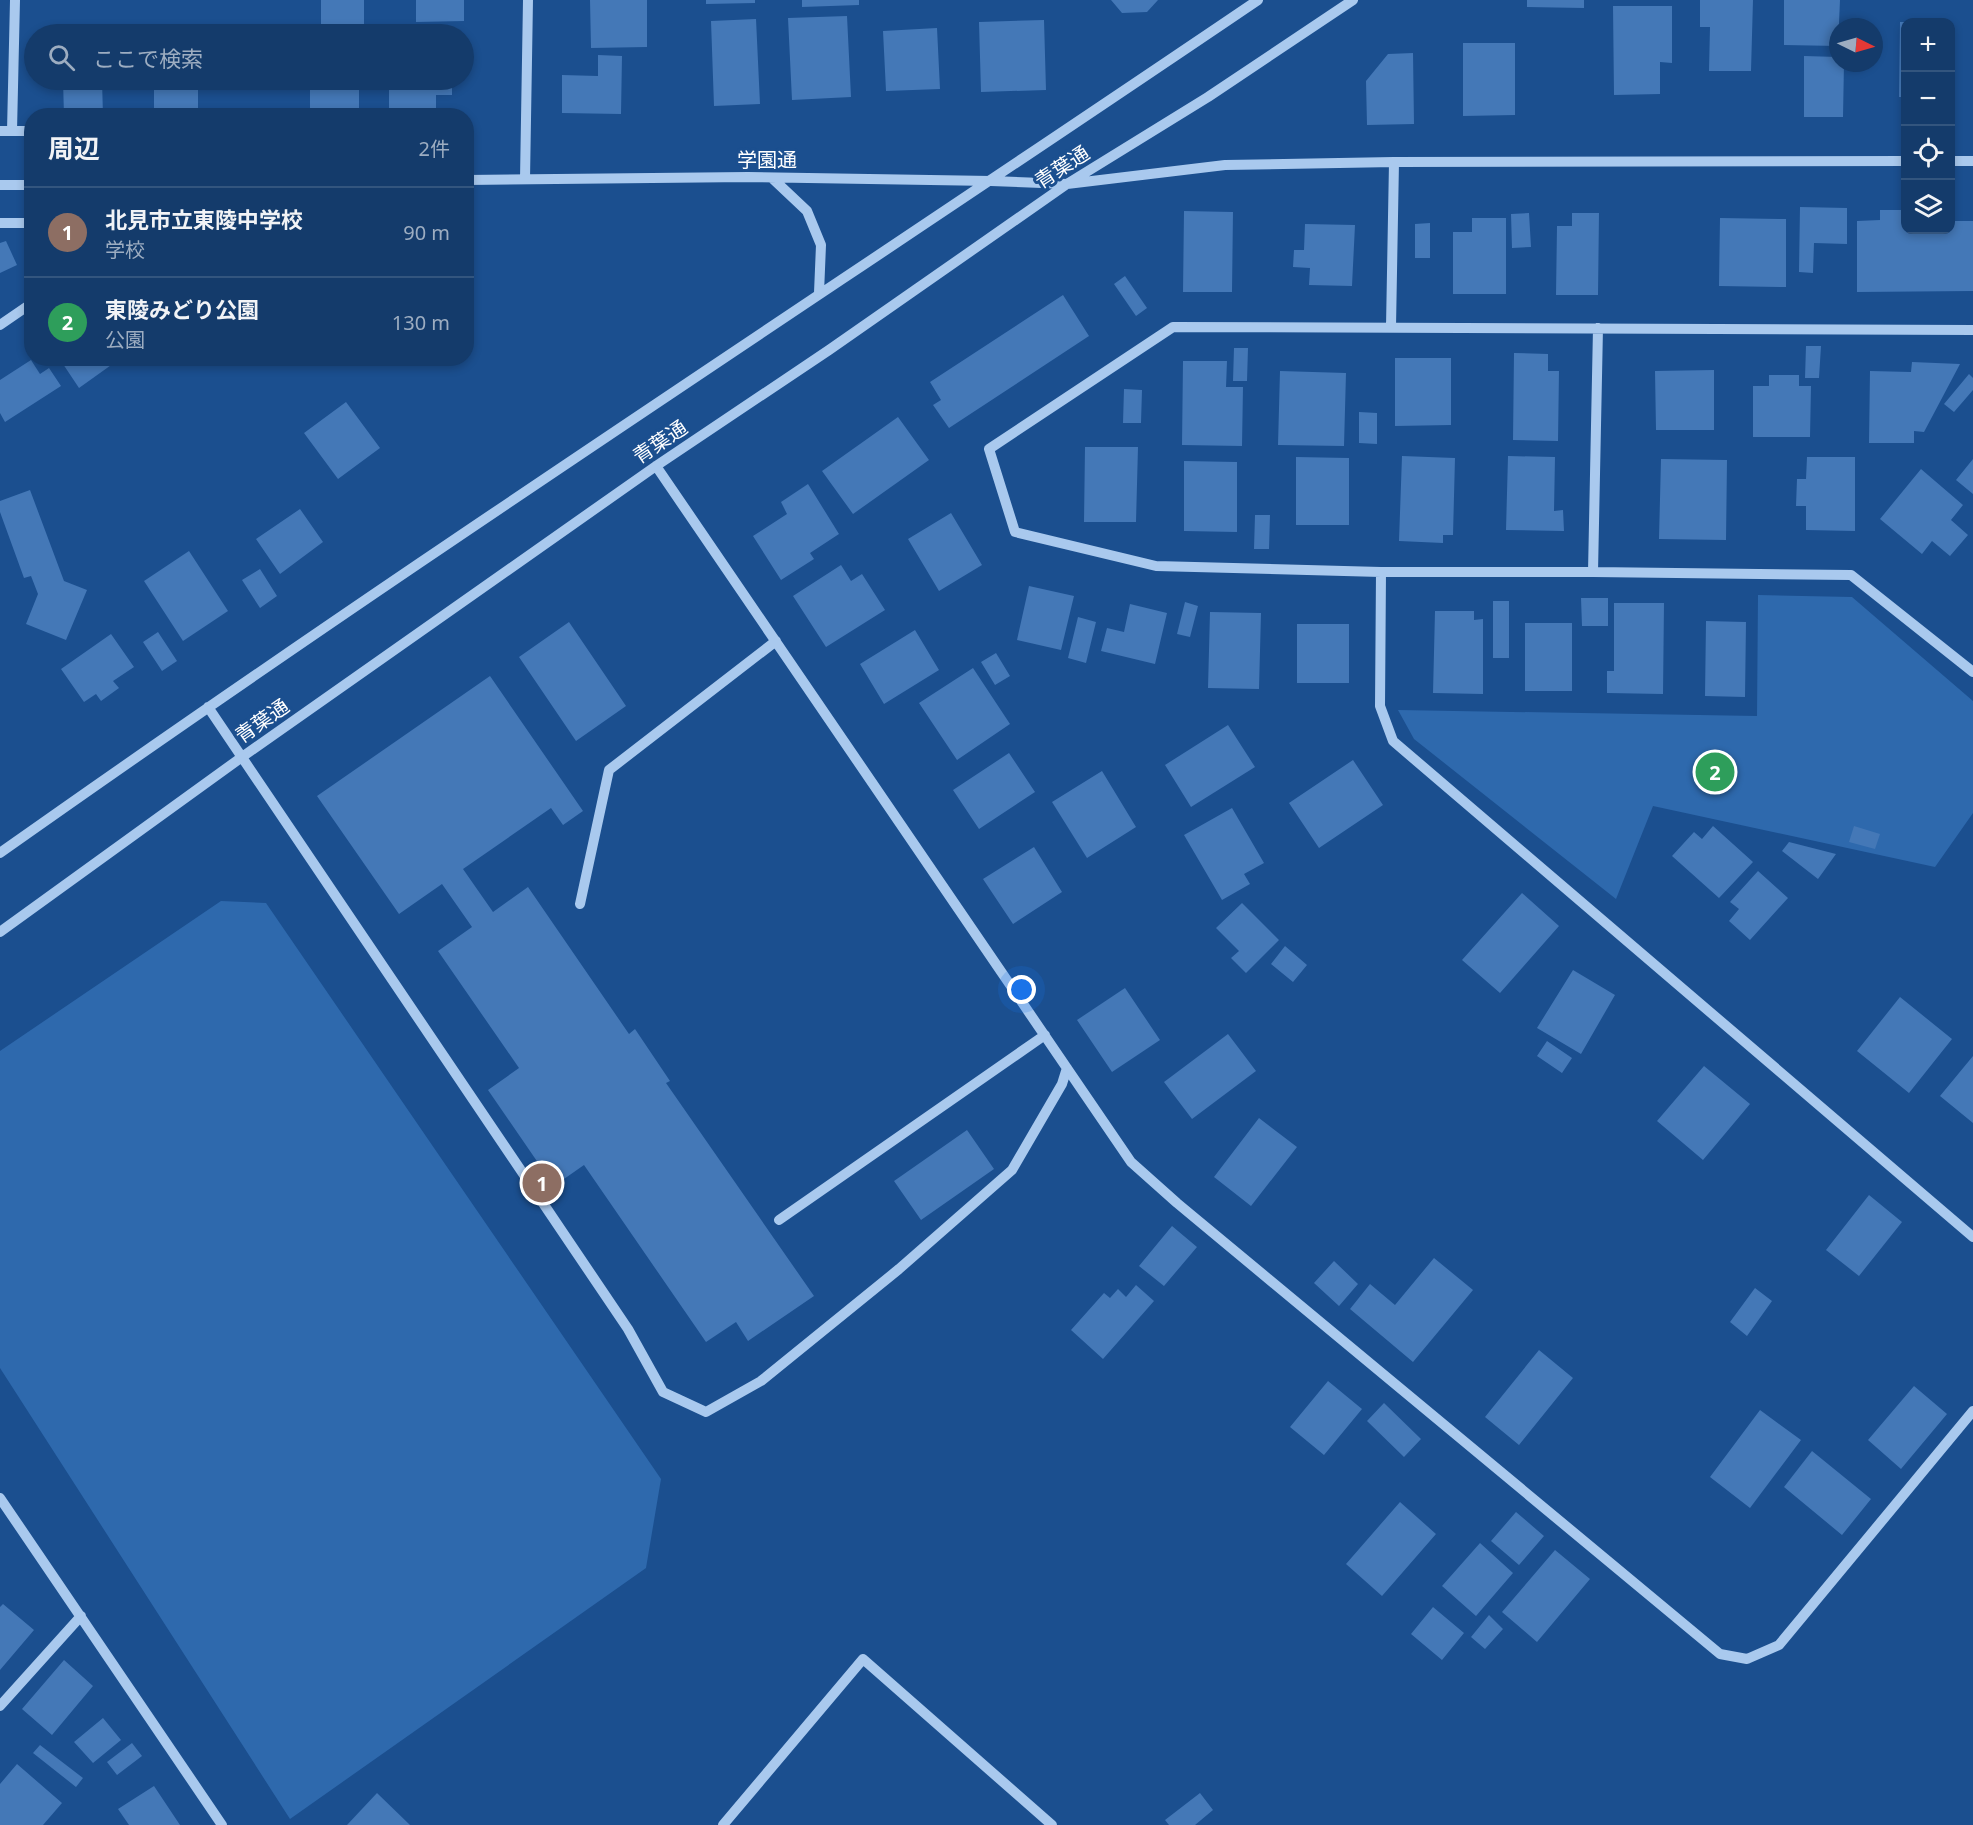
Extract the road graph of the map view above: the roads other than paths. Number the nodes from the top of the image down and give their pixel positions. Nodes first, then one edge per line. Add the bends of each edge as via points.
1 (15, 0) edge
2 (528, 0) edge
3 (1258, 0) edge
4 (1353, 0) edge
5 (12, 131) junction
6 (24, 131) edge
7 (0, 132) edge
8 (1901, 161) edge
9 (1955, 161) edge
10 (1973, 161) edge
11 (1394, 162) junction
12 (772, 178) junction
13 (525, 179) junction
14 (474, 180) edge
15 (991, 181) junction
16 (1067, 184) junction
17 (0, 185) edge
18 (24, 185) edge
19 (0, 223) edge
20 (24, 223) edge
21 (819, 293) junction
22 (24, 308) edge
23 (0, 325) edge
24 (1390, 327) junction
25 (1598, 328) junction
26 (1973, 330) edge
27 (656, 466) junction
28 (1381, 572) junction
29 (1593, 572) junction
30 (776, 641) junction
31 (1973, 672) edge
32 (208, 707) junction
33 (242, 757) junction
34 (0, 853) edge
35 (580, 904) dead end
36 (0, 933) edge
37 (1045, 1035) junction
38 (1068, 1068) junction
39 (779, 1220) dead end
40 (1973, 1238) edge
41 (1973, 1411) edge
42 (0, 1498) edge
43 (81, 1616) junction
44 (0, 1706) edge
45 (218, 1824) edge
46 (723, 1825) edge
47 (1052, 1825) edge

1 - 5 street
2 - 13 street
3 - 15 street, 青葉通
4 - 16 street, 青葉通 via 1208,97
5 - 6 street
5 - 7 street
8 - 11 street, 学園通
9 - 10 street
11 - 16 street, 学園通 via 1225,165
11 - 24 street
12 - 13 street, 学園通
12 - 15 street, 学園通
12 - 21 street via 807,210 821,245
13 - 14 street, 学園通
15 - 16 street, 学園通
15 - 21 street, 青葉通
16 - 27 street, 青葉通
17 - 18 street
19 - 20 street
21 - 32 street, 青葉通
22 - 23 street
24 - 25 street
24 - 28 street via 1173,327 989,449 1015,532 1156,566
25 - 26 street
25 - 29 street
27 - 30 street
27 - 33 street, 青葉通
28 - 29 street
28 - 40 street via 1380,706 1394,741
29 - 31 street via 1851,575
30 - 35 street via 609,770
30 - 37 street
32 - 33 street
32 - 34 street, 青葉通
33 - 36 street, 青葉通
33 - 38 street via 628,1329 663,1392 706,1412 761,1381 899,1269 1012,1170
37 - 38 street
37 - 39 street
38 - 41 street via 1131,1162 1720,1654 1748,1659 1779,1645
42 - 43 street
43 - 44 street
43 - 45 street
46 - 47 street via 863,1659

